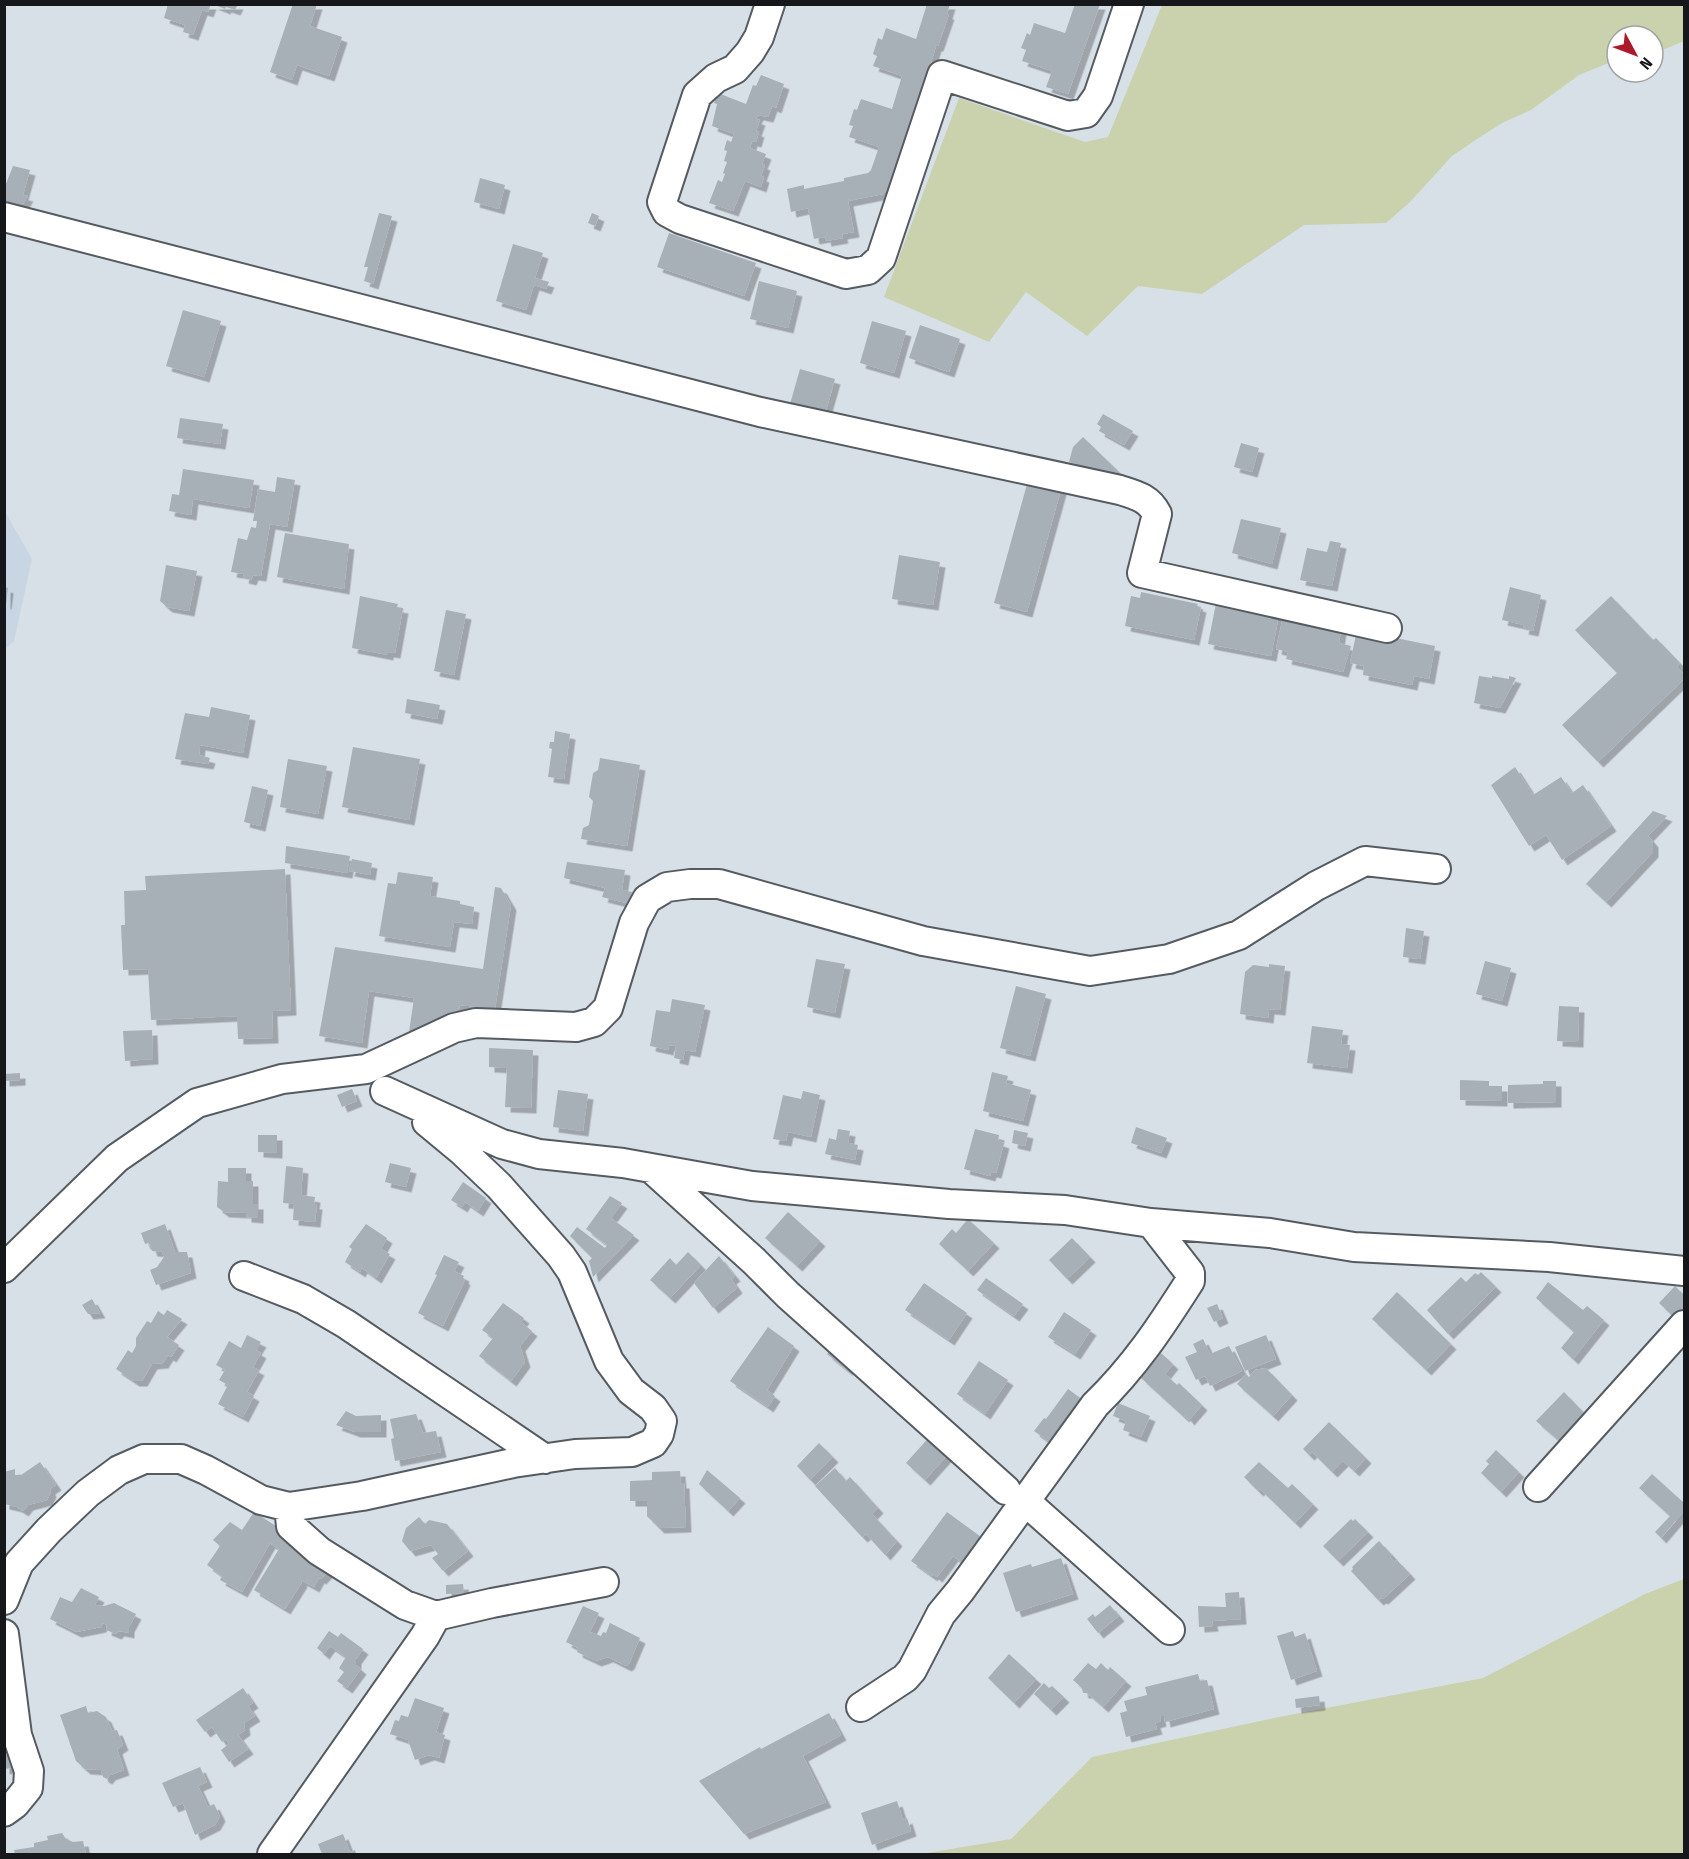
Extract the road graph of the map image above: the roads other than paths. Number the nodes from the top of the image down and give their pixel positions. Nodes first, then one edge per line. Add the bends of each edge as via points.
1 (770, 4) edge
2 (1130, 4) edge
3 (4, 217) edge
4 (1387, 628) dead end
5 (1437, 869) dead end
6 (355, 1070) junction
7 (385, 1091) junction
8 (651, 1168) junction
9 (1151, 1223) junction
10 (4, 1268) edge
11 (1684, 1271) edge
12 (244, 1276) dead end
13 (1684, 1325) edge
14 (545, 1458) junction
15 (1538, 1487) dead end
16 (1015, 1496) junction
17 (289, 1507) junction
18 (604, 1582) dead end
19 (4, 1600) edge
20 (436, 1616) junction
21 (1170, 1630) dead end
22 (4, 1634) edge
23 (861, 1707) dead end
24 (4, 1812) edge
25 (272, 1854) edge

1 - 2 street via 750,52 735,69 716,78 697,95 662,202 667,212 680,219 846,274 868,270 881,258 942,75 1068,116 1086,113 1098,96
3 - 4 street via 760,412 1120,490 1140,496 1157,514 1142,573
5 - 6 street via 1365,861 1316,886 1239,935 1169,959 1090,971 923,941 719,884 667,887 647,899 634,923 608,1008 594,1022 576,1028 476,1023 454,1028 366,1069
6 - 7 street
6 - 10 street via 282,1079 197,1103 117,1158
7 - 8 street via 502,1144 539,1154
7 - 14 street via 462,1151 561,1256 572,1272 609,1361 631,1391 653,1408 662,1421 660,1434 653,1443 633,1452
8 - 9 street via 752,1186 1065,1210
8 - 16 street
9 - 11 street via 1270,1233 1354,1247 1549,1257
9 - 16 street via 1190,1273 1190,1281 1142,1354
12 - 14 street via 303,1299 346,1324
13 - 15 street
14 - 17 street
16 - 21 street
16 - 23 street via 960,1591 941,1614 912,1670
17 - 19 street via 261,1500 181,1459 144,1459 119,1470 88,1493 49,1530 19,1563
17 - 20 street via 291,1526 320,1551 405,1605
18 - 20 street
20 - 25 street
22 - 24 street via 18,1735 29,1772 28,1788

